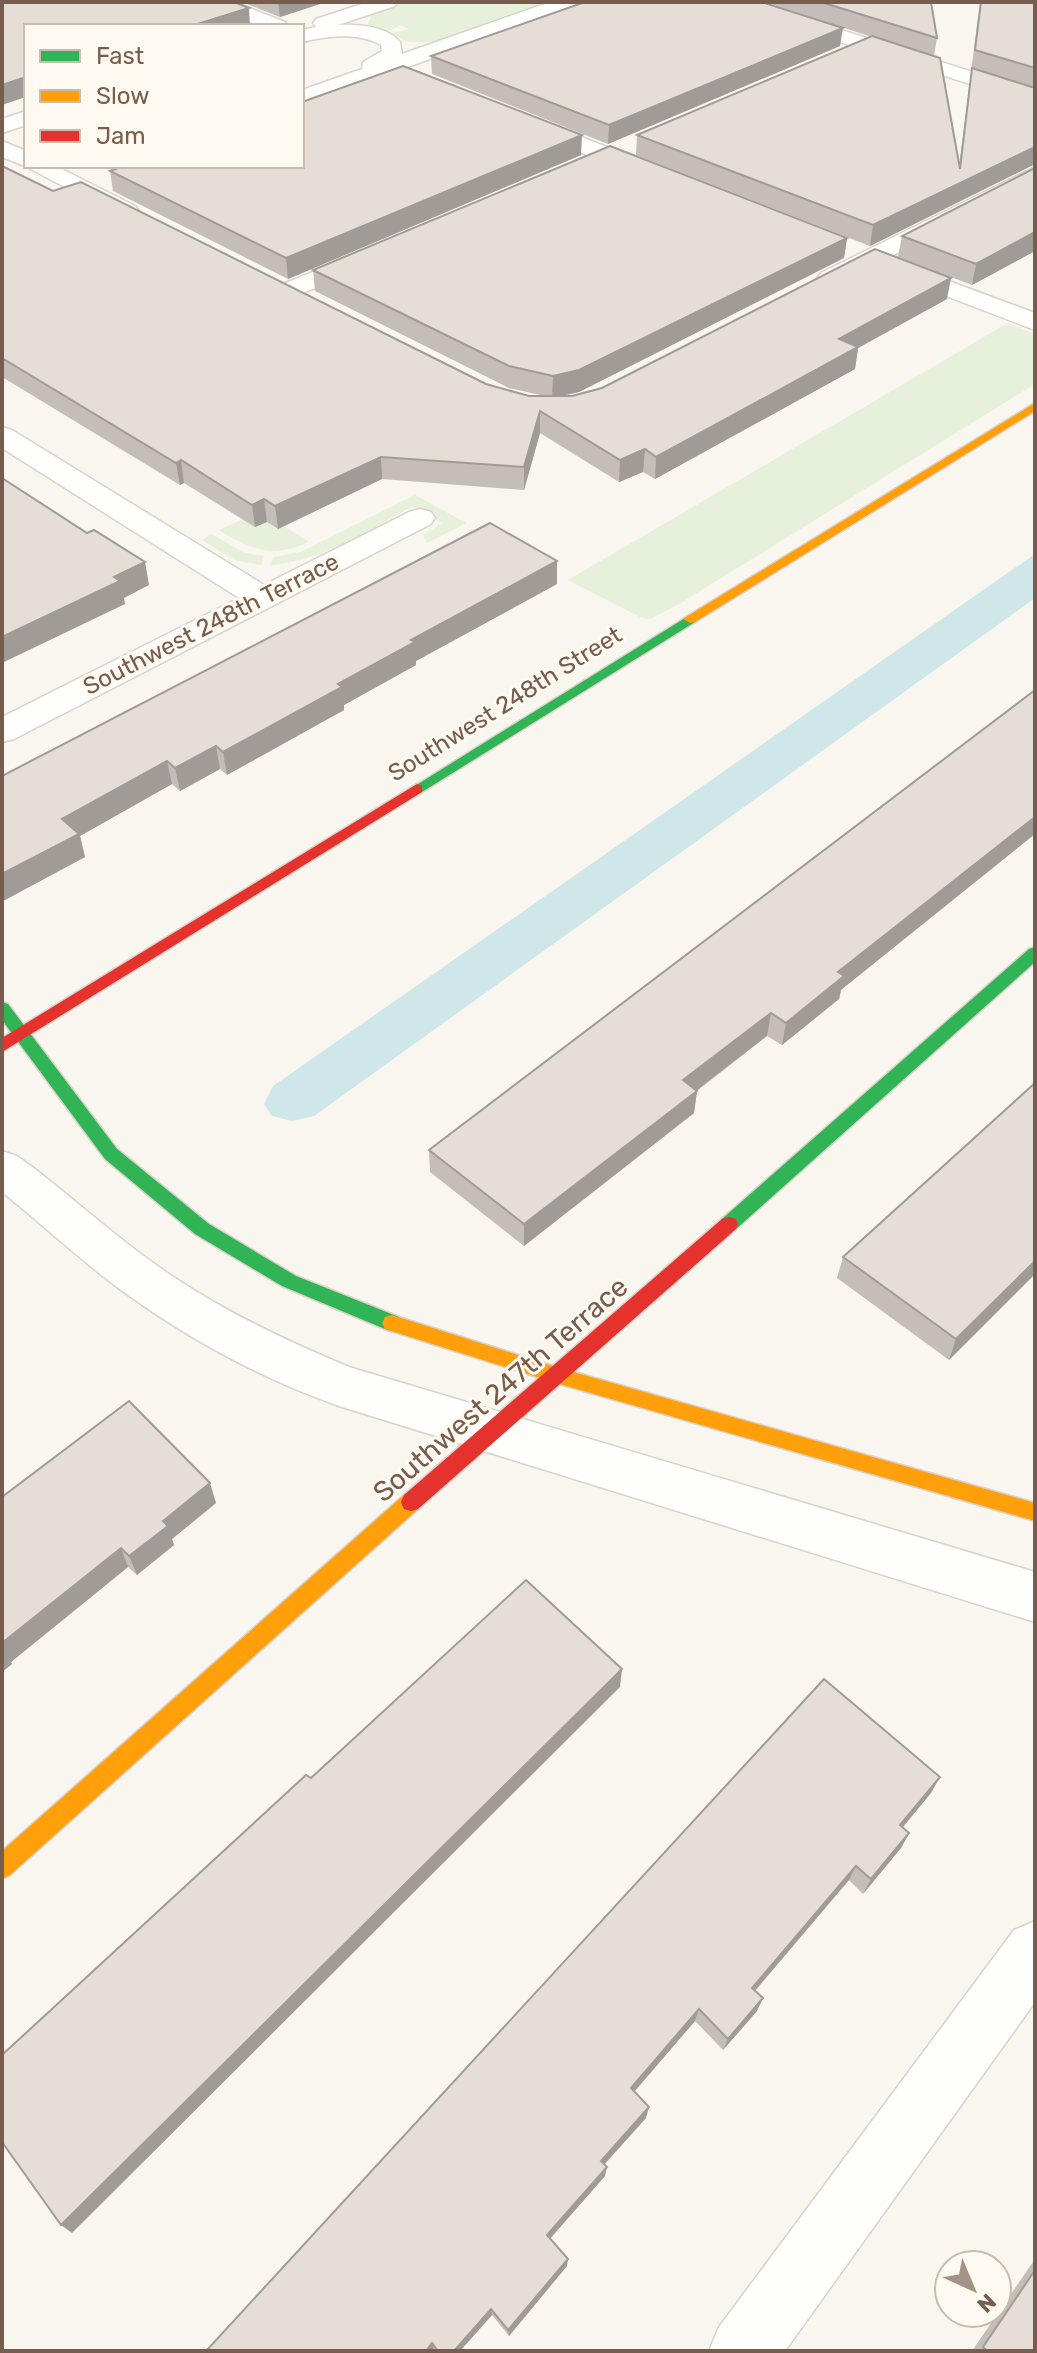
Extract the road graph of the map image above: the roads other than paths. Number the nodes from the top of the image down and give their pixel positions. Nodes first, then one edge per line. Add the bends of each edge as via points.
1 (217, 2) edge
2 (388, 2) edge
3 (569, 2) edge
4 (734, 2) edge
5 (273, 24) edge
6 (304, 33) edge
7 (304, 34) edge
8 (868, 45) junction
9 (835, 59) edge
10 (382, 66) junction
11 (321, 70) dead end
12 (304, 96) edge
13 (1035, 99) edge
14 (469, 100) edge
15 (510, 117) edge
16 (24, 119) edge
17 (2, 126) edge
18 (636, 143) dead end
19 (2, 148) edge
20 (608, 155) junction
21 (24, 159) edge
22 (579, 167) edge
23 (42, 168) edge
24 (101, 169) dead end
25 (1035, 174) edge
26 (67, 181) junction
27 (680, 184) edge
28 (146, 220) edge
29 (395, 245) edge
30 (841, 247) edge
31 (870, 258) junction
32 (813, 287) edge
33 (317, 306) edge
34 (1035, 322) edge
35 (1035, 406) edge
36 (2, 436) edge
37 (420, 518) dead end
38 (262, 598) junction
39 (2, 731) edge
40 (1035, 953) edge
41 (2, 1008) edge
42 (22, 1034) junction
43 (2, 1046) edge
44 (2, 1168) edge
45 (556, 1375) junction
46 (489, 1432) junction
47 (1035, 1512) edge
48 (1035, 1597) edge
49 (2, 1867) edge
50 (1035, 1951) edge
51 (743, 2351) edge

1 - 5 street
2 - 6 street
3 - 10 street
4 - 8 street
7 - 10 street via 379,36 394,49
8 - 9 street
8 - 13 street
10 - 11 street
10 - 12 street
10 - 14 street
15 - 20 street
16 - 17 street
18 - 20 street
19 - 21 street
20 - 22 street
20 - 27 street
23 - 26 street
24 - 26 street
25 - 31 street
26 - 28 street
29 - 33 street via 276,285
30 - 31 street
31 - 32 street
31 - 34 street
35 - 42 street, Southwest 248th Street
36 - 38 street
37 - 38 street, Southwest 248th Terrace
38 - 39 street, Southwest 248th Terrace
40 - 45 street, Southwest 247th Terrace
41 - 42 street
42 - 43 street, Southwest 248th Street
42 - 45 street via 111,1154 167,1202 243,1255 307,1290 380,1319
44 - 46 street via 134,1275 217,1329 339,1385
45 - 46 street, Southwest 247th Terrace
45 - 47 street
46 - 48 street
46 - 49 street, Southwest 247th Terrace
50 - 51 street

